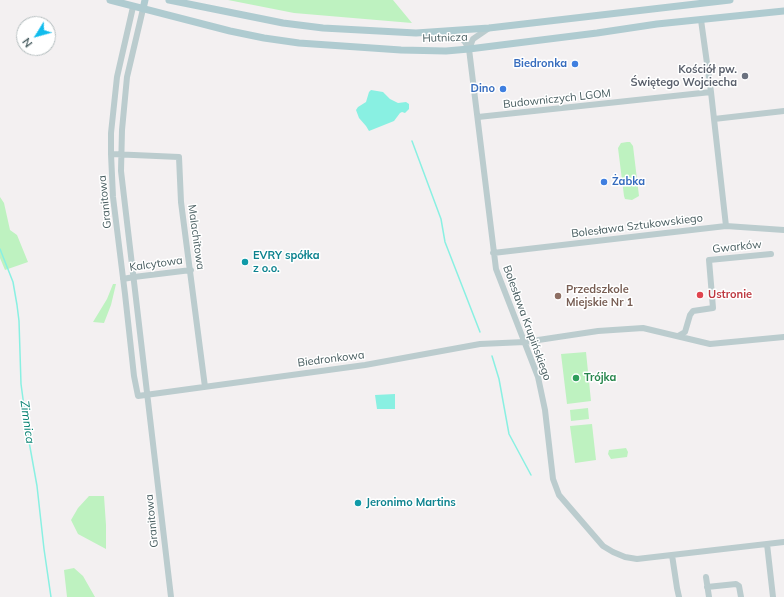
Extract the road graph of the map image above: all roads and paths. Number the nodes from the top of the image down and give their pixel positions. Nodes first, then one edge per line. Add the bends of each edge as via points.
1 (110, 0) edge
2 (145, 0) edge
3 (169, 0) edge
4 (730, 0) edge
5 (696, 2) edge
6 (134, 3) edge
7 (142, 9) junction
8 (784, 11) edge
9 (701, 20) junction
10 (489, 28) junction
11 (441, 32) junction
12 (469, 49) junction
13 (710, 92) junction
14 (784, 111) edge
15 (478, 118) junction
16 (714, 119) junction
17 (111, 154) junction
18 (121, 154) junction
19 (726, 226) junction
20 (784, 230) edge
21 (493, 253) junction
22 (771, 254) dead end
23 (191, 270) junction
24 (134, 277) junction
25 (124, 279) junction
26 (678, 336) junction
27 (784, 337) edge
28 (525, 342) junction
29 (206, 387) junction
30 (148, 394) junction
31 (138, 396) joint
32 (784, 542) edge
33 (767, 544) junction
34 (672, 555) junction
35 (706, 577) dead end
36 (707, 587) junction
37 (171, 597) edge
38 (679, 597) edge
39 (709, 597) edge
40 (741, 597) edge
41 (772, 597) edge

1 - 6 main road, Hutnicza
2 - 7 main road
3 - 11 main road, Hutnicza via 275,22 323,28 401,33
4 - 5 main road, Hutnicza
5 - 10 main road, Hutnicza
6 - 7 main road, Hutnicza
6 - 17 street, Granitowa via 117,77
7 - 12 main road, Hutnicza via 230,31 299,43 401,50
7 - 18 street, Granitowa via 127,77
8 - 9 main road, Hutnicza
9 - 12 main road, Hutnicza
9 - 13 street
10 - 11 main road, Hutnicza
10 - 12 street via 473,39
11 - 12 street via 461,38
12 - 15 street, Bolesława Krupińskiego
13 - 15 street, Budowniczych LGOM
13 - 16 street
14 - 16 street
15 - 21 street, Bolesława Krupińskiego
16 - 19 street
17 - 18 street, Malachitowa
17 - 25 street, Granitowa via 113,197
18 - 23 street, Malachitowa via 179,157 181,202
18 - 24 street, Granitowa
19 - 20 street, Bolesława Sztukowskiego
19 - 21 street, Bolesława Sztukowskiego
21 - 28 street, Bolesława Krupińskiego via 500,280
22 - 26 street, Gwarków via 709,260 713,308 693,312 685,332
23 - 24 street, Kalcytowa
23 - 29 street, Malachitowa
24 - 25 street, Kalcytowa
24 - 30 street, Granitowa
25 - 31 street, Granitowa
26 - 27 street via 710,344
26 - 28 street via 643,328 598,331
28 - 29 street, Biedronkowa via 480,344 365,365
28 - 34 street, Bolesława Krupińskiego via 538,377 545,410 553,479 559,495 604,546 613,552 637,559
29 - 30 street, Biedronkowa
30 - 31 street, Biedronkowa
30 - 37 street, Granitowa
32 - 33 street, Bolesława Krupińskiego
33 - 34 street, Bolesława Krupińskiego
33 - 41 street
34 - 38 street
35 - 36 street
36 - 39 street
36 - 40 street via 736,584 739,586

